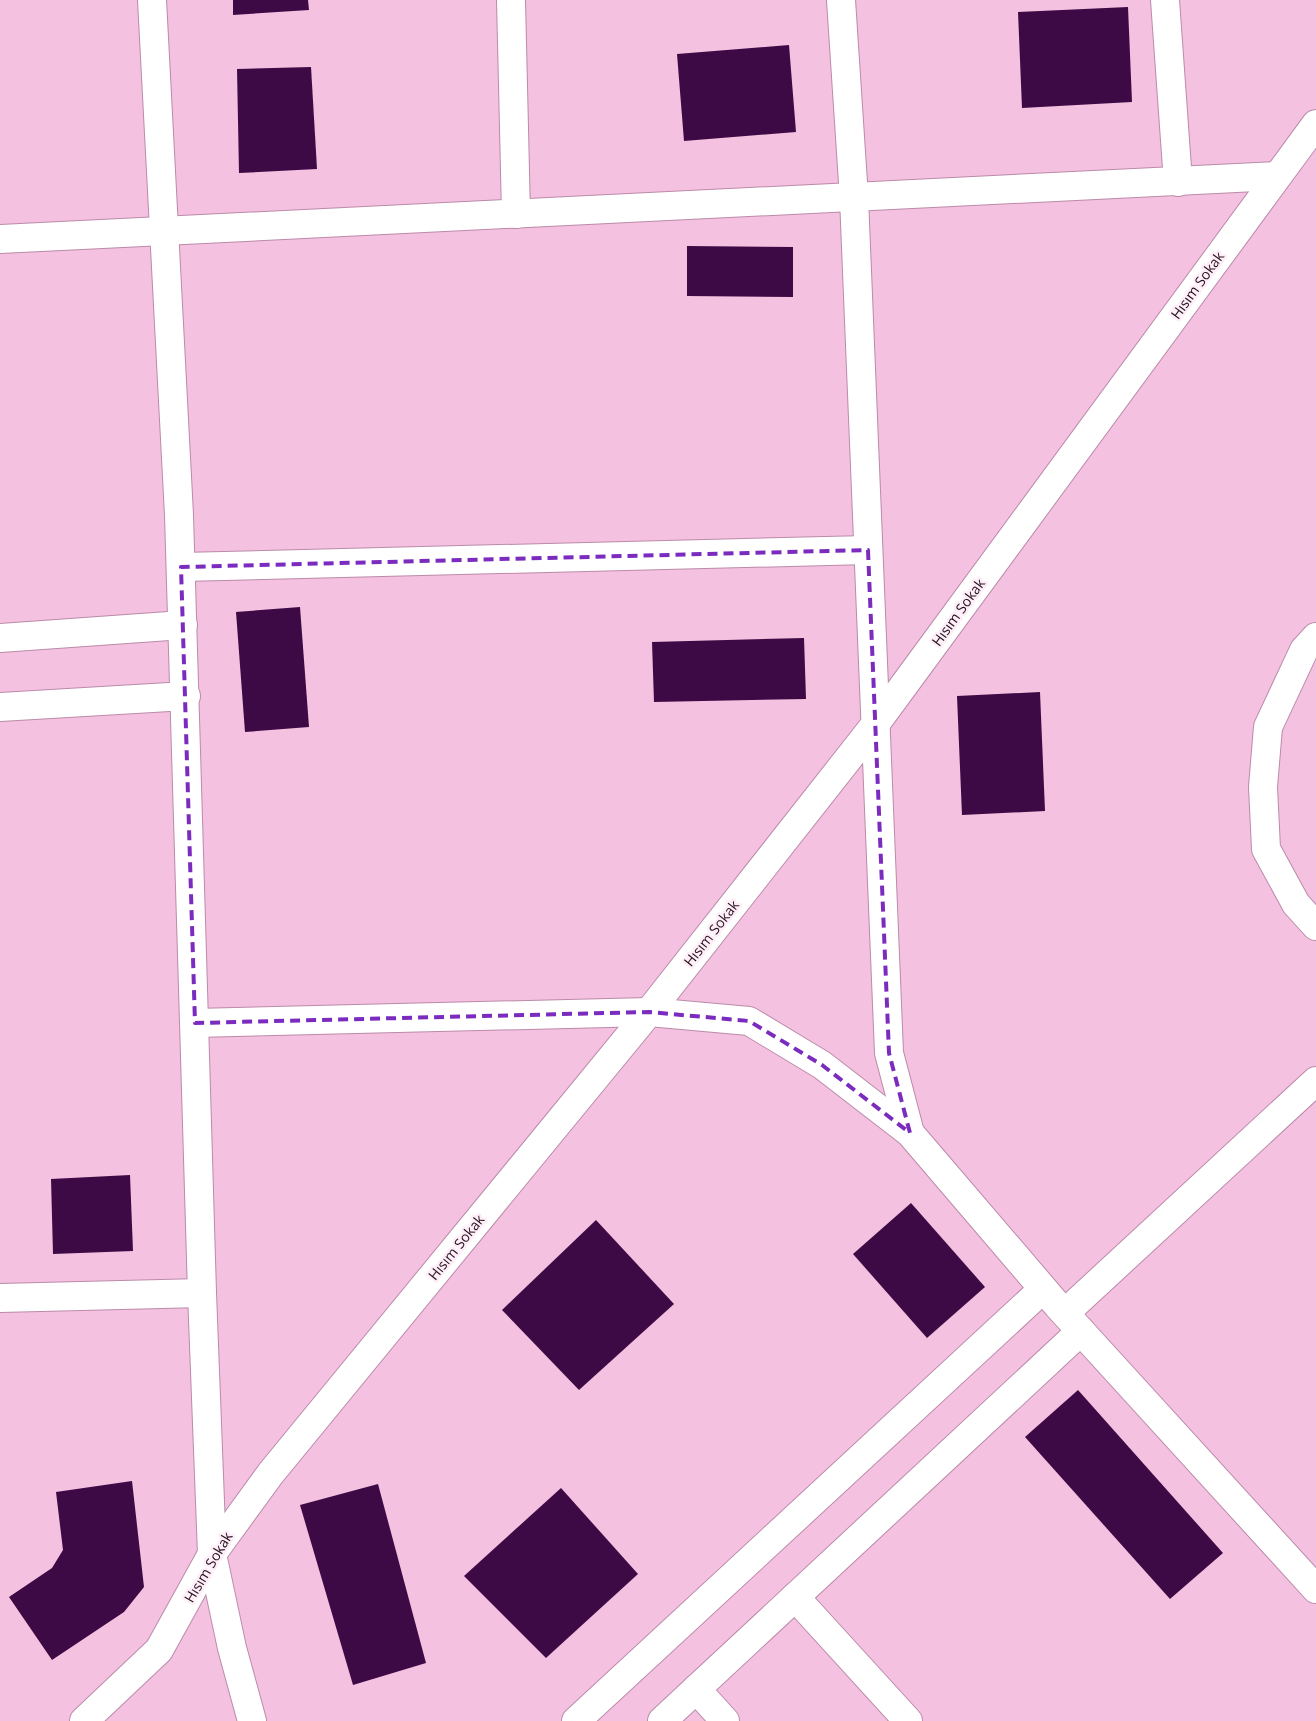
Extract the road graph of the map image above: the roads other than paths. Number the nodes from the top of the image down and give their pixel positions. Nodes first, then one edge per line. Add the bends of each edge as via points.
1 (152, 0) edge
2 (511, 0) edge
3 (841, 0) edge
4 (1165, 0) edge
5 (1316, 124) edge
6 (1277, 176) junction
7 (1178, 182) junction
8 (854, 198) junction
9 (516, 214) junction
10 (164, 231) junction
11 (0, 239) edge
12 (868, 550) junction
13 (181, 567) junction
14 (183, 625) junction
15 (1316, 637) edge
16 (0, 638) edge
17 (186, 696) junction
18 (0, 707) edge
19 (874, 726) junction
20 (1316, 926) edge
21 (649, 1012) junction
22 (195, 1023) junction
23 (1316, 1081) edge
24 (910, 1133) junction
25 (1043, 1289) junction
26 (202, 1293) junction
27 (0, 1298) edge
28 (1073, 1322) junction
29 (212, 1554) junction
30 (1316, 1589) edge
31 (794, 1598) junction
32 (696, 1690) junction
33 (84, 1721) edge
34 (252, 1721) edge
35 (576, 1721) edge
36 (662, 1721) edge
37 (725, 1721) edge
38 (908, 1721) edge

1 - 10 street
2 - 9 street
3 - 8 street
4 - 7 street
5 - 6 street, Hısım Sokak
6 - 7 street
6 - 19 street, Hısım Sokak
7 - 8 street
8 - 9 street
8 - 12 street
9 - 10 street
10 - 11 street
10 - 13 street
12 - 13 street
12 - 19 street
13 - 14 street
14 - 16 street
14 - 17 street
15 - 20 street via 1304,650 1268,726 1263,787 1266,849 1296,904
17 - 18 street
17 - 22 street
19 - 21 street, Hısım Sokak
19 - 24 street via 889,1053
21 - 22 street
21 - 24 street via 749,1021 822,1066
21 - 29 street, Hısım Sokak via 271,1473
22 - 26 street
23 - 28 street
24 - 25 street
25 - 28 street
25 - 35 street
26 - 27 street
26 - 29 street
28 - 30 street
28 - 31 street
29 - 33 street, Hısım Sokak via 159,1650
29 - 34 street
31 - 32 street
31 - 38 street
32 - 36 street
32 - 37 street

